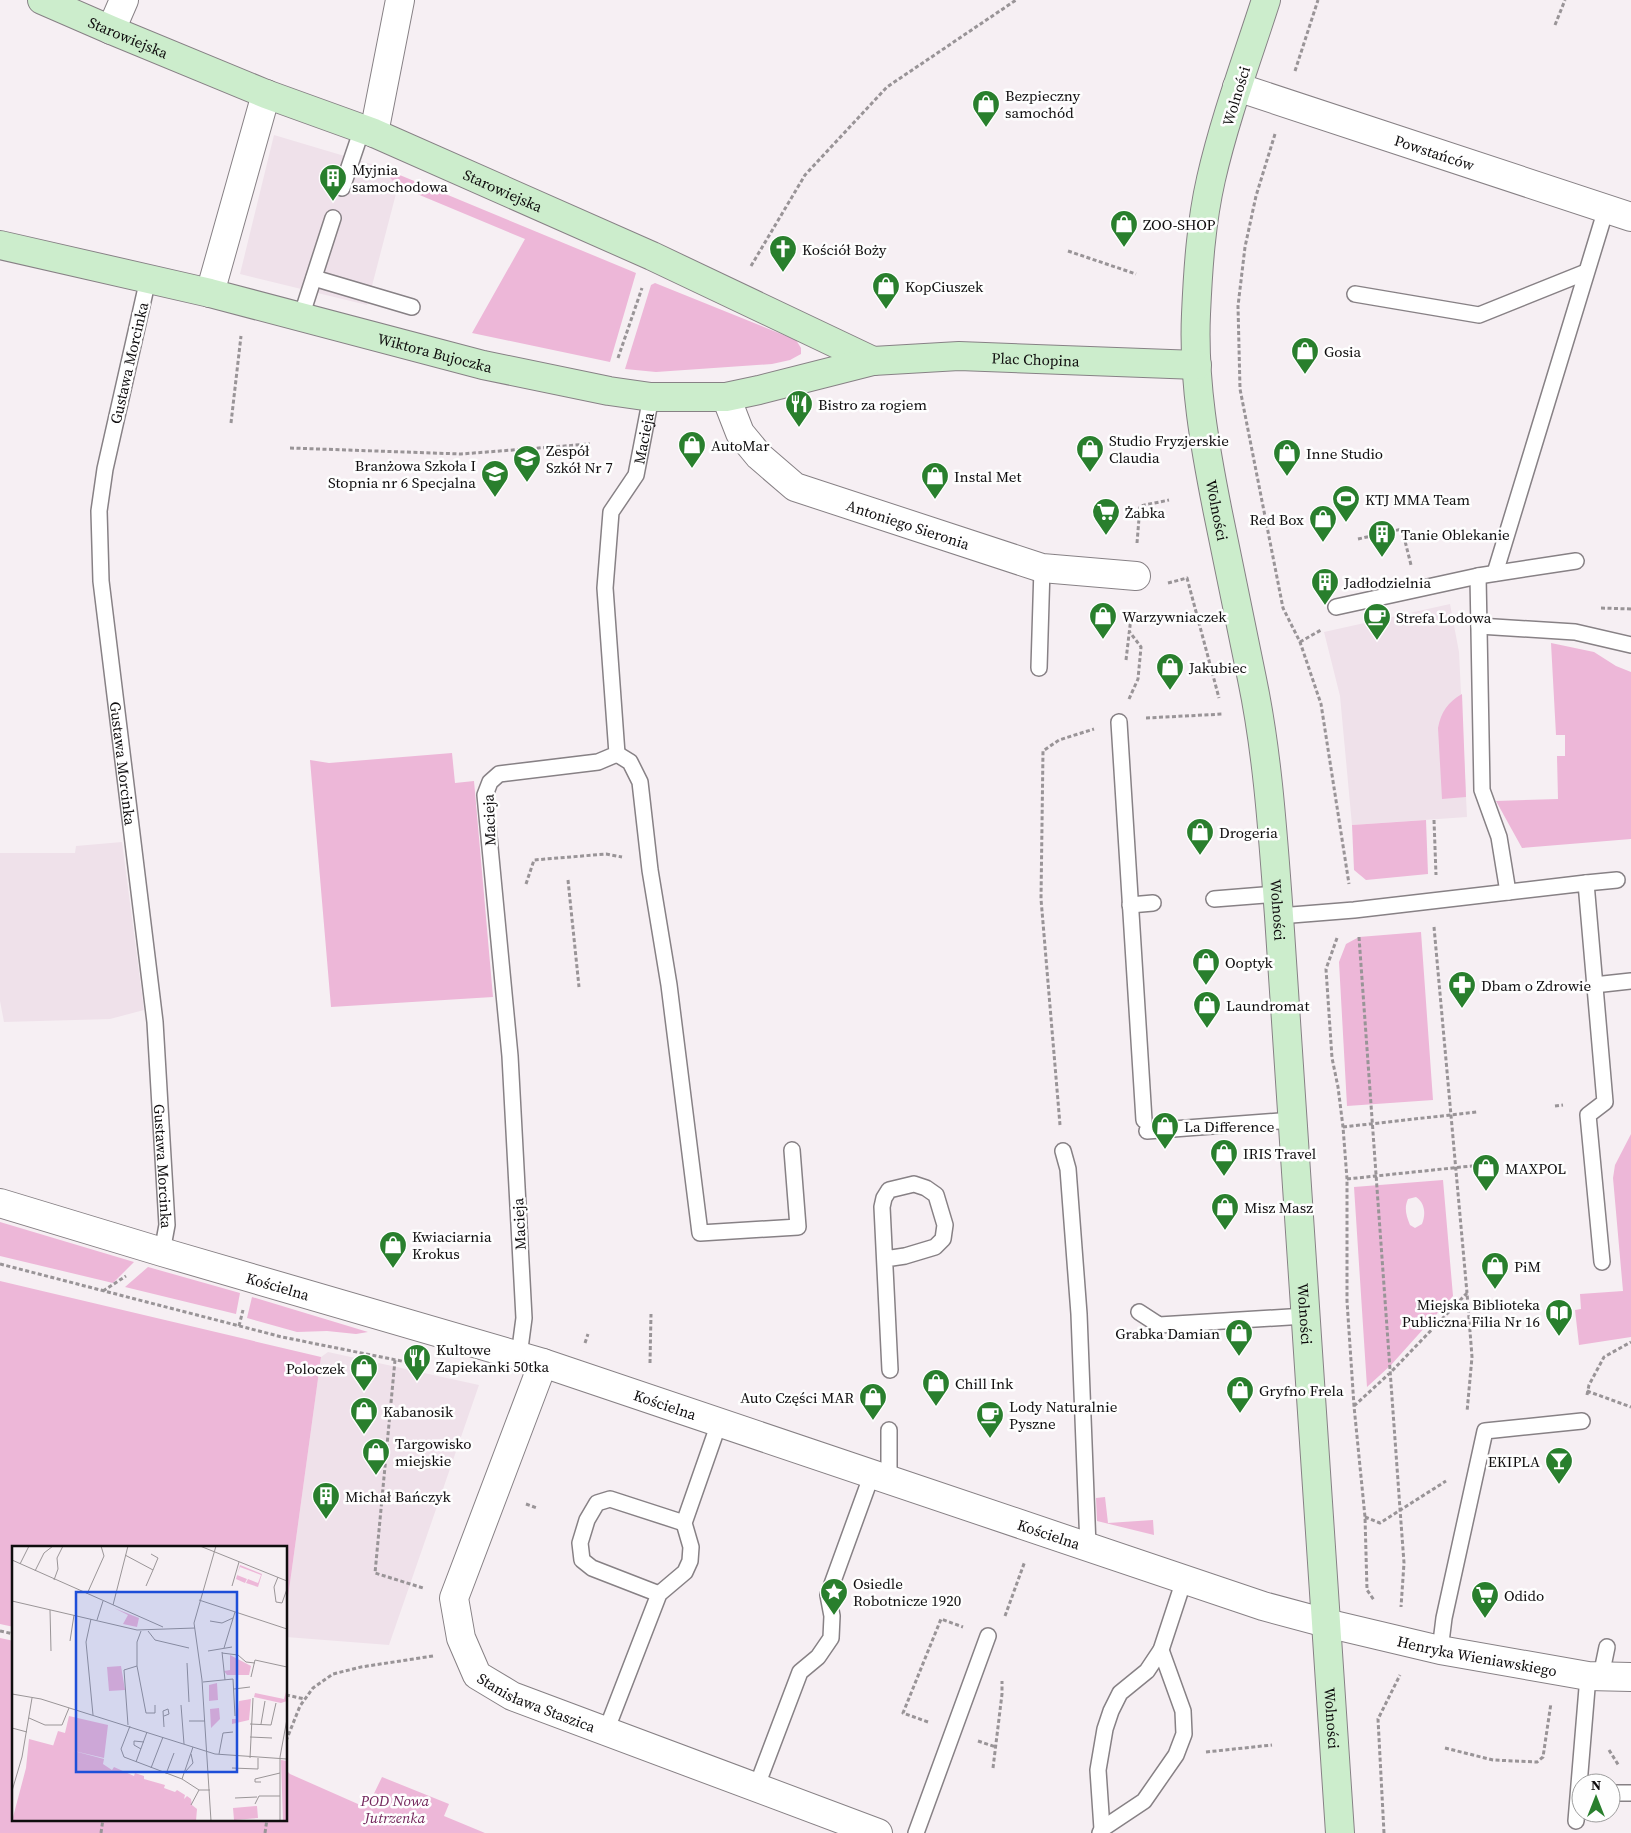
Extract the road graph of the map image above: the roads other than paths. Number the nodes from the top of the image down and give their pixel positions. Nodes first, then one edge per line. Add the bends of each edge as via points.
1 (42, 0) edge
2 (124, 0) edge
3 (400, 0) edge
4 (1266, 0) edge
5 (111, 30) junction
6 (1237, 87) junction
7 (266, 94) junction
8 (368, 131) junction
9 (342, 188) dead end
10 (1618, 213) edge
11 (333, 218) dead end
12 (0, 245) edge
13 (1586, 272) junction
14 (314, 278) junction
15 (148, 280) junction
16 (210, 293) junction
17 (1355, 294) dead end
18 (412, 307) dead end
19 (301, 317) junction
20 (874, 361) junction
21 (1197, 365) junction
22 (652, 397) junction
23 (726, 397) junction
24 (1576, 561) dead end
25 (1042, 568) junction
26 (1495, 573) junction
27 (1136, 576) road end
28 (1478, 576) junction
29 (1336, 607) dead end
30 (1479, 626) junction
31 (1631, 645) edge
32 (1039, 668) dead end
33 (1119, 722) road end
34 (617, 754) junction
35 (1617, 880) dead end
36 (1586, 883) junction
37 (1508, 892) junction
38 (1214, 899) dead end
39 (1154, 903) dead end
40 (1130, 905) junction
41 (1278, 905) junction
42 (1631, 981) edge
43 (1594, 984) junction
44 (1292, 1120) junction
45 (792, 1150) dead end
46 (1062, 1151) road end
47 (0, 1203) edge
48 (162, 1252) junction
49 (885, 1259) junction
50 (1602, 1262) dead end
51 (1139, 1312) dead end
52 (1305, 1316) junction
53 (531, 1360) junction
54 (890, 1370) dead end
55 (1582, 1420) road end
56 (719, 1423) junction
57 (889, 1430) dead end
58 (881, 1477) junction
59 (684, 1524) junction
60 (1088, 1547) junction
61 (1184, 1580) junction
62 (659, 1594) junction
63 (1326, 1623) junction
64 (988, 1636) dead end
65 (1607, 1647) dead end
66 (1161, 1650) junction
67 (1440, 1650) junction
68 (1595, 1676) junction
69 (1631, 1677) edge
70 (606, 1731) junction
71 (1582, 1773) edge
72 (756, 1788) junction
73 (1101, 1831) edge
74 (878, 1833) edge
75 (916, 1833) edge
76 (1340, 1833) edge

1 - 5 street, Starowiejska
2 - 5 street
3 - 8 street
4 - 6 street, Wolności
5 - 7 street, Starowiejska
6 - 10 street, Powstańców
6 - 21 street, Wolności via 1211,178 1204,222 1196,316
7 - 8 street, Starowiejska
7 - 16 street
8 - 9 lane
8 - 20 street, Starowiejska via 652,256
10 - 13 lane
11 - 14 lane
12 - 15 street, Wiktora Bujoczka
13 - 17 lane via 1479,315
13 - 26 lane
14 - 18 lane
14 - 19 lane
15 - 16 street, Wiktora Bujoczka
15 - 48 lane, Gustawa Morcinka via 105,469 99,511 101,582 156,1022 167,1224
16 - 19 street, Wiktora Bujoczka
19 - 22 street, Wiktora Bujoczka via 483,365
20 - 21 street, Plac Chopina via 959,356
20 - 23 street, Wiktora Bujoczka
21 - 41 street, Wolności via 1207,457 1258,710
22 - 23 street, Wiktora Bujoczka
22 - 34 lane, Macieja via 636,475 611,512 605,588
23 - 25 street, Antoniego Sieronia via 740,433 759,456 795,487
24 - 26 lane
25 - 27 street, Antoniego Sieronia
25 - 32 lane
26 - 28 lane
28 - 29 lane
28 - 30 lane
30 - 31 lane via 1575,632
30 - 37 lane via 1482,790 1499,837
33 - 40 lane
34 - 45 lane via 630,762 640,782 700,1233 798,1227
34 - 53 lane, Macieja via 598,762 499,774 490,782 486,795 510,1056 524,1318
35 - 36 lane
36 - 37 lane
36 - 43 lane
37 - 41 lane via 1348,910
38 - 41 lane
39 - 40 lane
40 - 44 lane via 1146,1125
41 - 44 street, Wolności
42 - 43 lane
43 - 50 lane via 1605,1102 1588,1115
44 - 52 street, Wolności
46 - 60 lane via 1068,1169 1078,1305
47 - 48 street, Kościelna
48 - 53 street, Kościelna
49 - 49 lane via 884,1198 889,1190 900,1187 914,1184 926,1188 936,1195 945,1225 943,1239 935,1247
49 - 54 lane
51 - 52 lane via 1159,1325
52 - 63 street, Wolności
53 - 56 street, Kościelna
53 - 70 street, Stanisława Staszica via 454,1598 461,1638 477,1675 512,1696
55 - 67 lane via 1485,1431 1444,1618
56 - 58 street, Kościelna
56 - 59 lane
57 - 58 lane
58 - 60 street, Kościelna
58 - 72 lane via 828,1595 832,1616 831,1638 818,1657 800,1672
59 - 62 lane via 691,1547 690,1561 685,1572
59 - 62 lane via 610,1499 598,1503 587,1520 580,1543 582,1560 592,1568
60 - 61 street, Kościelna
61 - 63 street, Kościelna
61 - 66 lane
62 - 70 lane
63 - 67 street, Henryka Wieniawskiego
63 - 76 street, Wolności
64 - 75 lane
65 - 68 lane
66 - 73 lane via 1148,1671 1120,1693 1110,1711 1098,1770
66 - 73 lane via 1183,1711 1184,1734 1176,1755 1144,1801
67 - 68 street, Henryka Wieniawskiego
68 - 69 street, Henryka Wieniawskiego
68 - 71 lane
70 - 72 street, Stanisława Staszica
72 - 74 street, Stanisława Staszica

